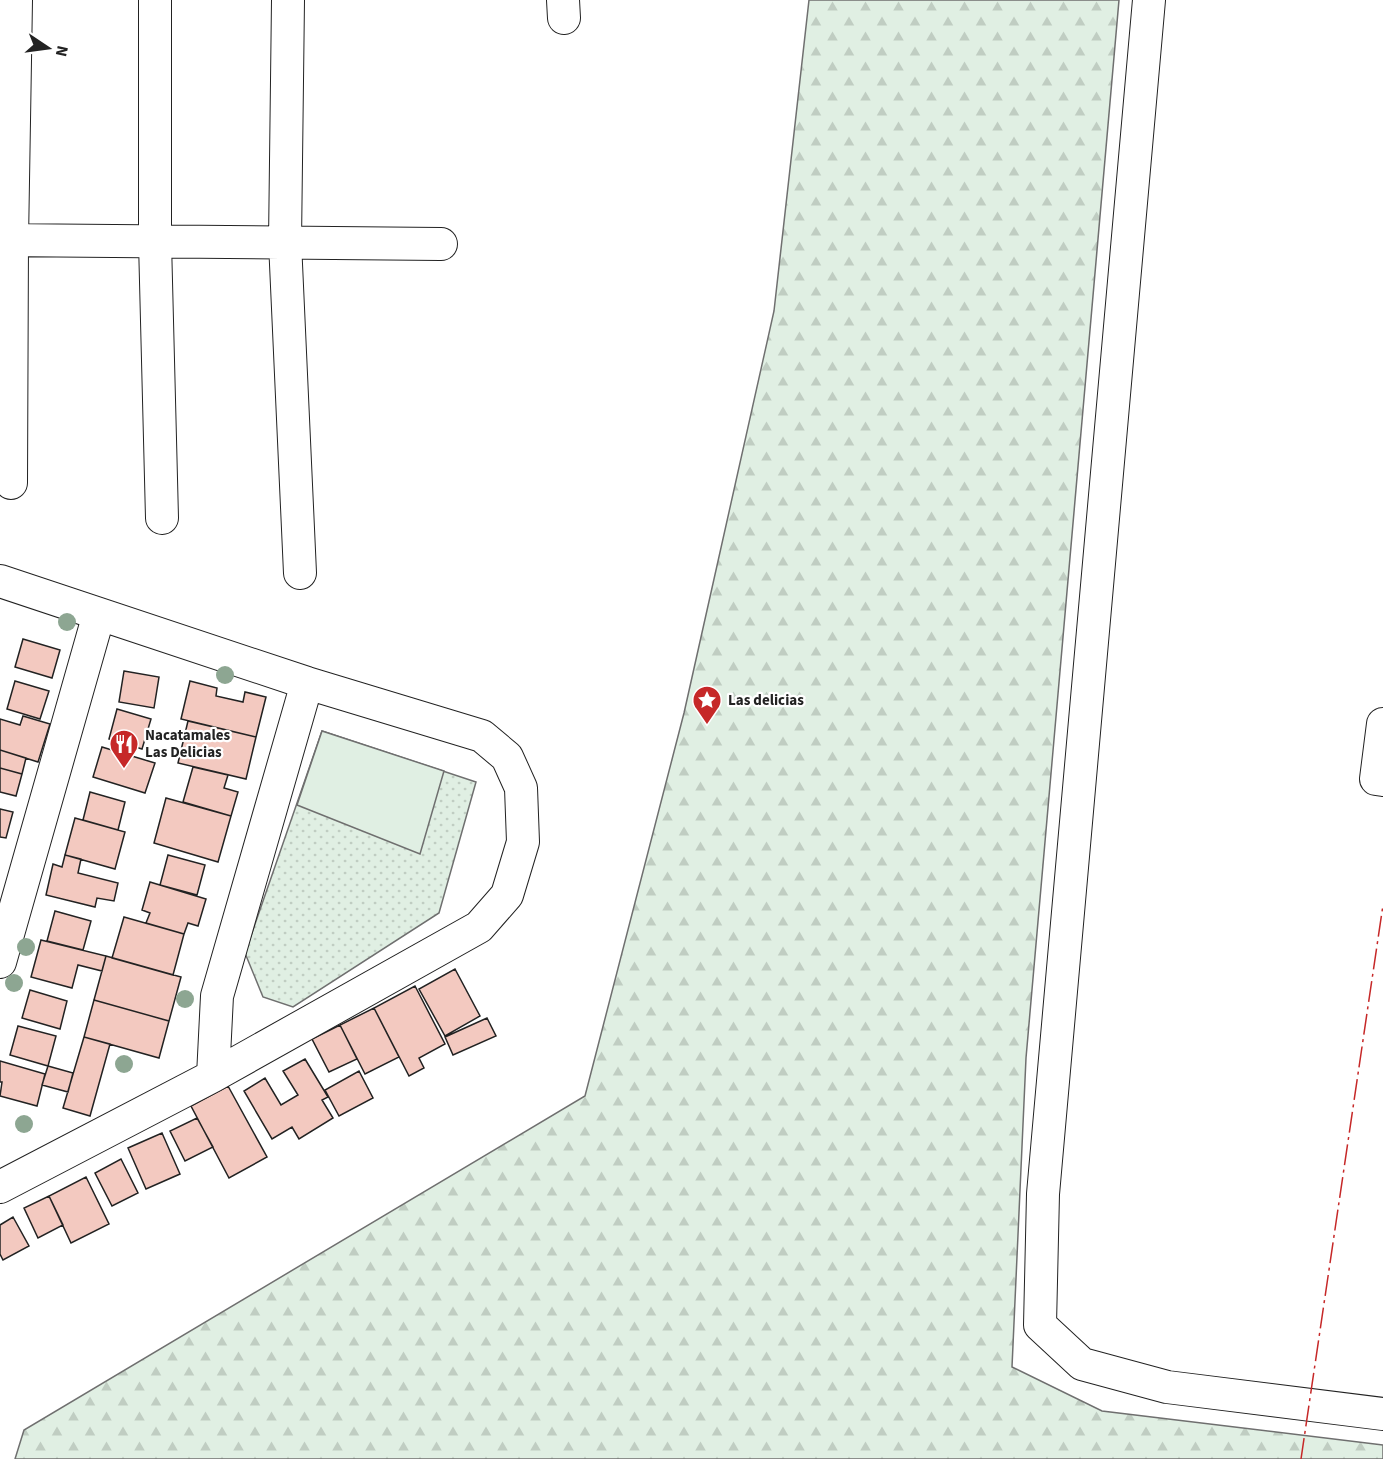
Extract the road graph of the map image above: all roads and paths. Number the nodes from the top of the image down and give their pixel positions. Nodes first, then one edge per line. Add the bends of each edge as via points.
1 (16, 0) edge
2 (155, 0) edge
3 (288, 0) edge
4 (1149, 0) edge
5 (6, 241) edge
6 (155, 242) junction
7 (285, 242) junction
8 (441, 244) dead end
9 (11, 483) dead end
10 (162, 518) dead end
11 (300, 573) dead end
12 (0, 581) edge
13 (99, 615) junction
14 (308, 683) junction
15 (1383, 724) edge
16 (1383, 780) edge
17 (0, 962) edge
18 (213, 1076) junction
19 (0, 1187) edge
20 (1383, 1414) edge

1 - 5 street
2 - 6 street
3 - 7 street
4 - 20 street via 1043,1194 1040,1325 1082,1364 1167,1387
5 - 6 street
5 - 9 street
6 - 7 street
6 - 10 street
7 - 8 street
7 - 11 street
12 - 13 street
13 - 14 street
13 - 17 street
14 - 18 street via 217,996
14 - 18 street via 482,736 507,757 521,788 523,842 507,895 480,927
15 - 16 street via 1376,779
18 - 19 street

